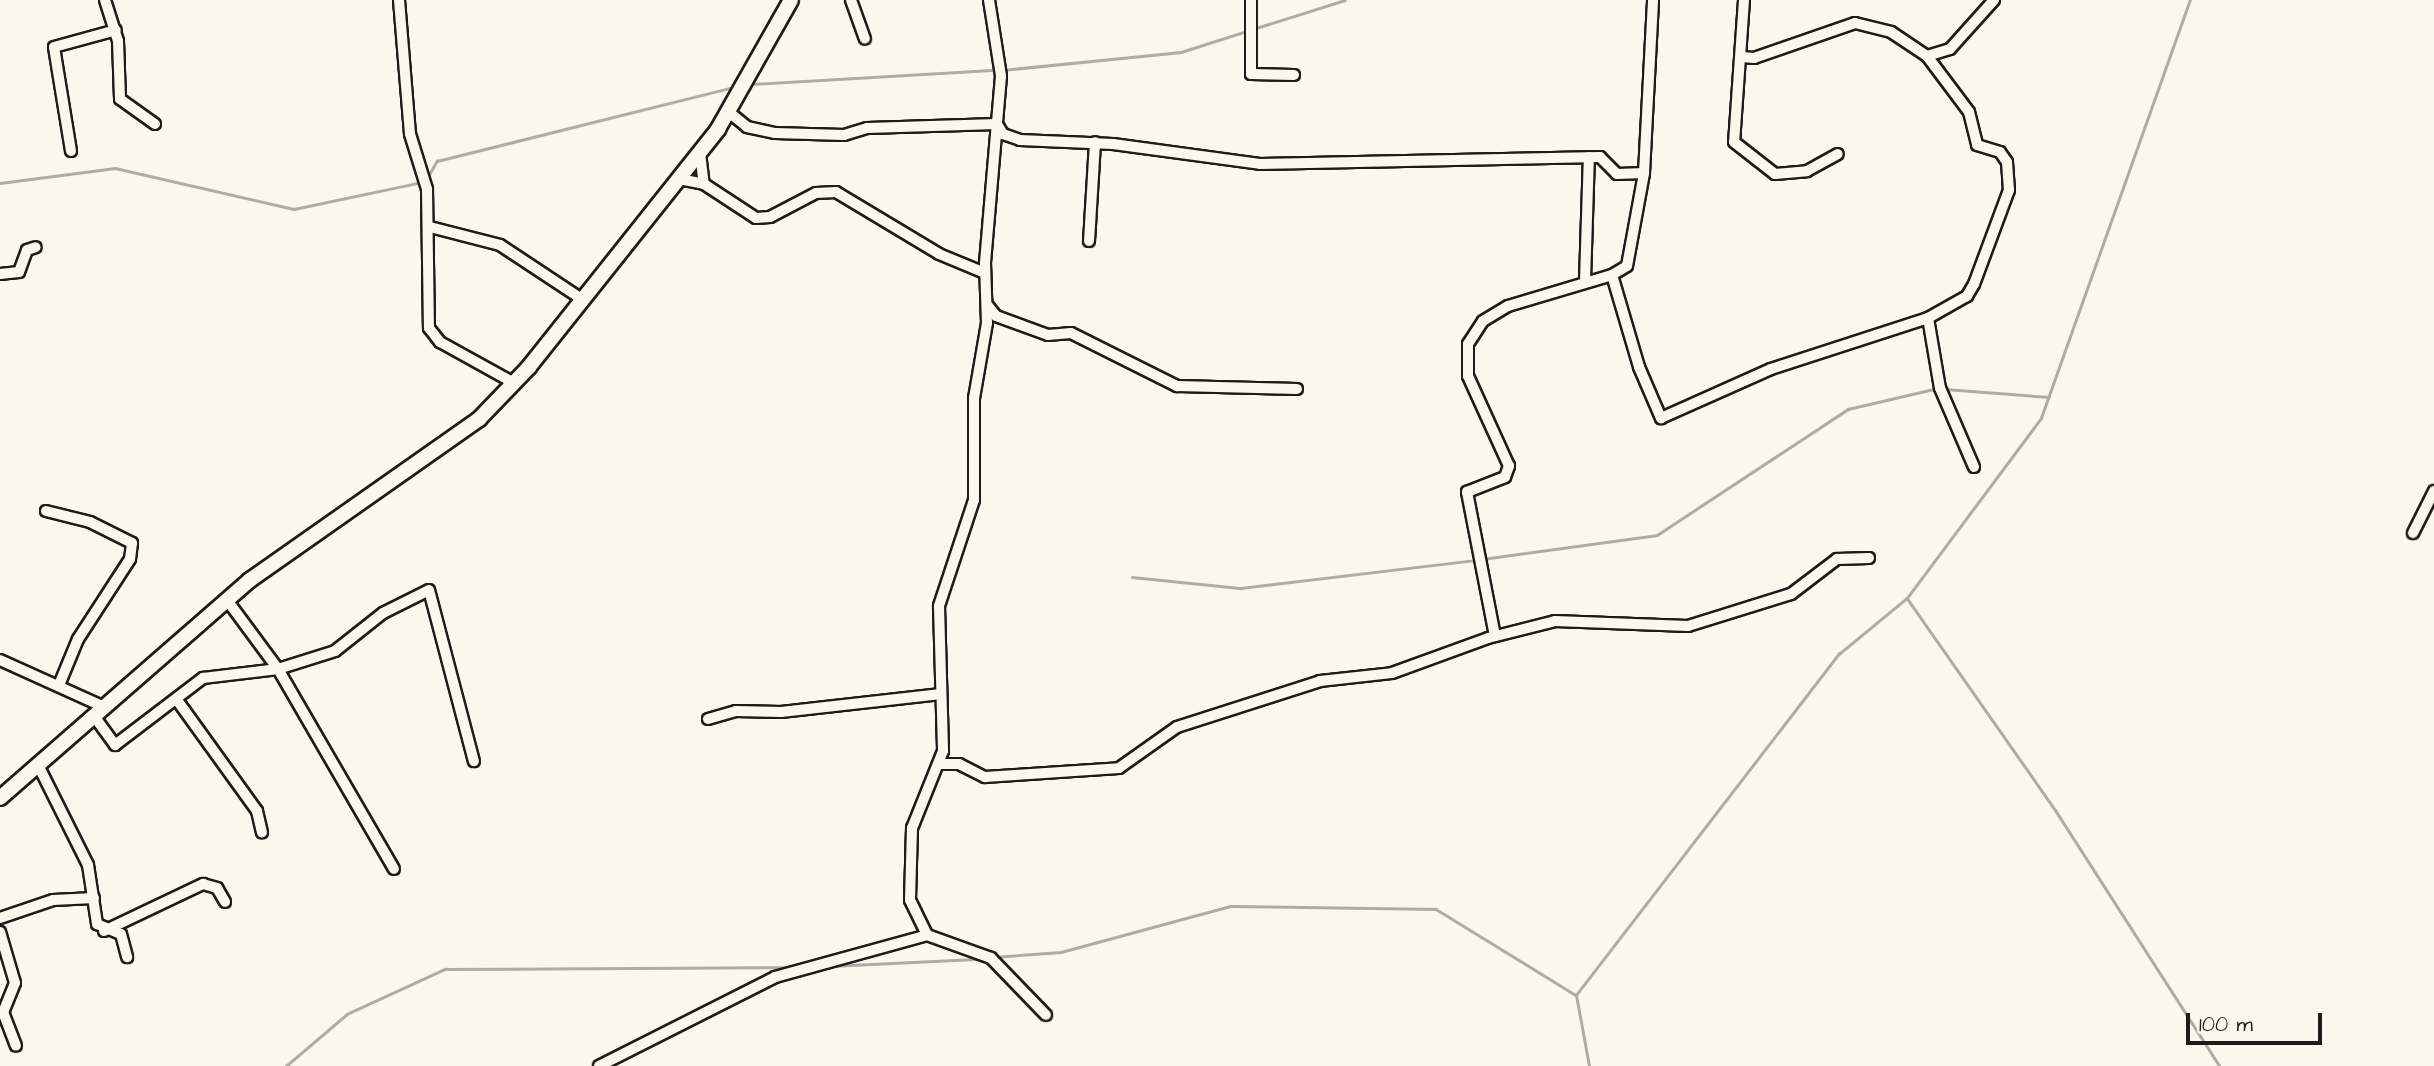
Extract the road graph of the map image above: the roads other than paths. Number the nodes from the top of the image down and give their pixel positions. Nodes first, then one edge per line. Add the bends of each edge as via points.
1 (105, 0) edge
2 (399, 0) edge
3 (791, 0) edge
4 (851, 0) edge
5 (989, 0) edge
6 (1251, 0) edge
7 (1653, 0) edge
8 (1744, 0) edge
9 (1994, 0) edge
10 (116, 30) junction
11 (865, 38) dead end
12 (1927, 56) junction
13 (1742, 57) junction
14 (1294, 75) dead end
15 (730, 113) junction
16 (155, 124) dead end
17 (997, 124) junction
18 (1095, 142) junction
19 (71, 151) dead end
20 (700, 153) junction
21 (1838, 154) dead end
22 (1589, 158) junction
23 (1644, 173) junction
24 (679, 179) junction
25 (704, 184) junction
26 (430, 227) junction
27 (1089, 241) dead end
28 (36, 247) dead end
29 (985, 273) junction
30 (0, 274) edge
31 (1612, 275) junction
32 (1585, 281) junction
33 (583, 300) junction
34 (988, 306) junction
35 (1928, 318) junction
36 (514, 383) junction
37 (1297, 389) dead end
38 (1974, 467) dead end
39 (2434, 491) edge
40 (46, 511) dead end
41 (2413, 533) dead end
42 (1869, 558) dead end
43 (228, 600) junction
44 (1495, 636) junction
45 (0, 660) edge
46 (278, 669) junction
47 (59, 685) junction
48 (941, 694) junction
49 (177, 701) junction
50 (99, 712) junction
51 (708, 719) dead end
52 (474, 761) dead end
53 (941, 764) junction
54 (37, 765) junction
55 (0, 798) edge
56 (262, 832) dead end
57 (394, 869) dead end
58 (94, 898) junction
59 (225, 902) dead end
60 (0, 918) edge
61 (104, 931) junction
62 (0, 932) edge
63 (927, 934) junction
64 (127, 957) dead end
65 (1046, 1015) dead end
66 (16, 1046) dead end
67 (599, 1066) edge

1 - 10 street
2 - 26 street via 410,135 428,189
3 - 15 main road
4 - 11 street
5 - 17 street via 1001,76
6 - 14 street via 1251,74
7 - 23 street
8 - 13 street
9 - 12 street via 1950,49
10 - 16 street via 120,99
10 - 19 street via 54,47
12 - 13 street via 1902,37 1863,23 1754,58
12 - 35 street via 1969,112 1977,145 2000,152 2010,174 1974,284 1967,296
13 - 21 street via 1734,142 1738,147 1775,174 1788,175 1807,172
15 - 17 street via 747,127 822,135
15 - 20 main road
17 - 18 street via 1003,134 1020,140
17 - 29 street
18 - 22 street via 1272,165
18 - 27 street
20 - 24 main road
20 - 25 street
22 - 23 street via 1604,158 1617,174
22 - 32 street
23 - 31 street via 1633,251 1627,266
24 - 25 street
24 - 33 main road
25 - 29 street via 756,218 770,217 816,193 836,192 939,254
26 - 33 street via 500,245
26 - 36 street via 429,328 440,342
28 - 30 street via 27,250 19,272
29 - 34 street
31 - 32 street
31 - 35 street via 1639,367 1661,418 1771,369
32 - 44 street via 1495,313 1468,344 1468,376 1508,466 1505,477 1467,492
33 - 36 main road
34 - 37 street via 996,316 1048,335 1071,333 1177,386
34 - 48 street via 974,388 974,500 938,615
35 - 38 street via 1940,388
36 - 43 main road via 480,419 426,460 316,530
39 - 41 street
40 - 47 street via 90,522 132,542 130,559 78,639
42 - 44 street via 1837,558 1791,594 1688,626 1555,621
43 - 46 street
43 - 50 main road
44 - 53 street via 1392,673 1320,681 1229,707 1161,736 1119,768 985,777 959,764
45 - 47 street
46 - 49 street via 203,678
46 - 52 street via 335,651 383,613 429,590
46 - 57 street
47 - 50 street
48 - 51 street via 781,712 736,711
48 - 53 street
49 - 50 street via 115,745
49 - 56 street via 257,811
50 - 54 main road
53 - 63 street via 911,836 910,900
54 - 55 main road
54 - 58 street via 88,865
58 - 60 street via 53,900
58 - 61 street via 97,924
59 - 61 street via 217,888 203,884
61 - 64 street via 121,934
62 - 66 street via 15,984 3,1012
63 - 65 street via 991,958
63 - 67 street via 775,977

